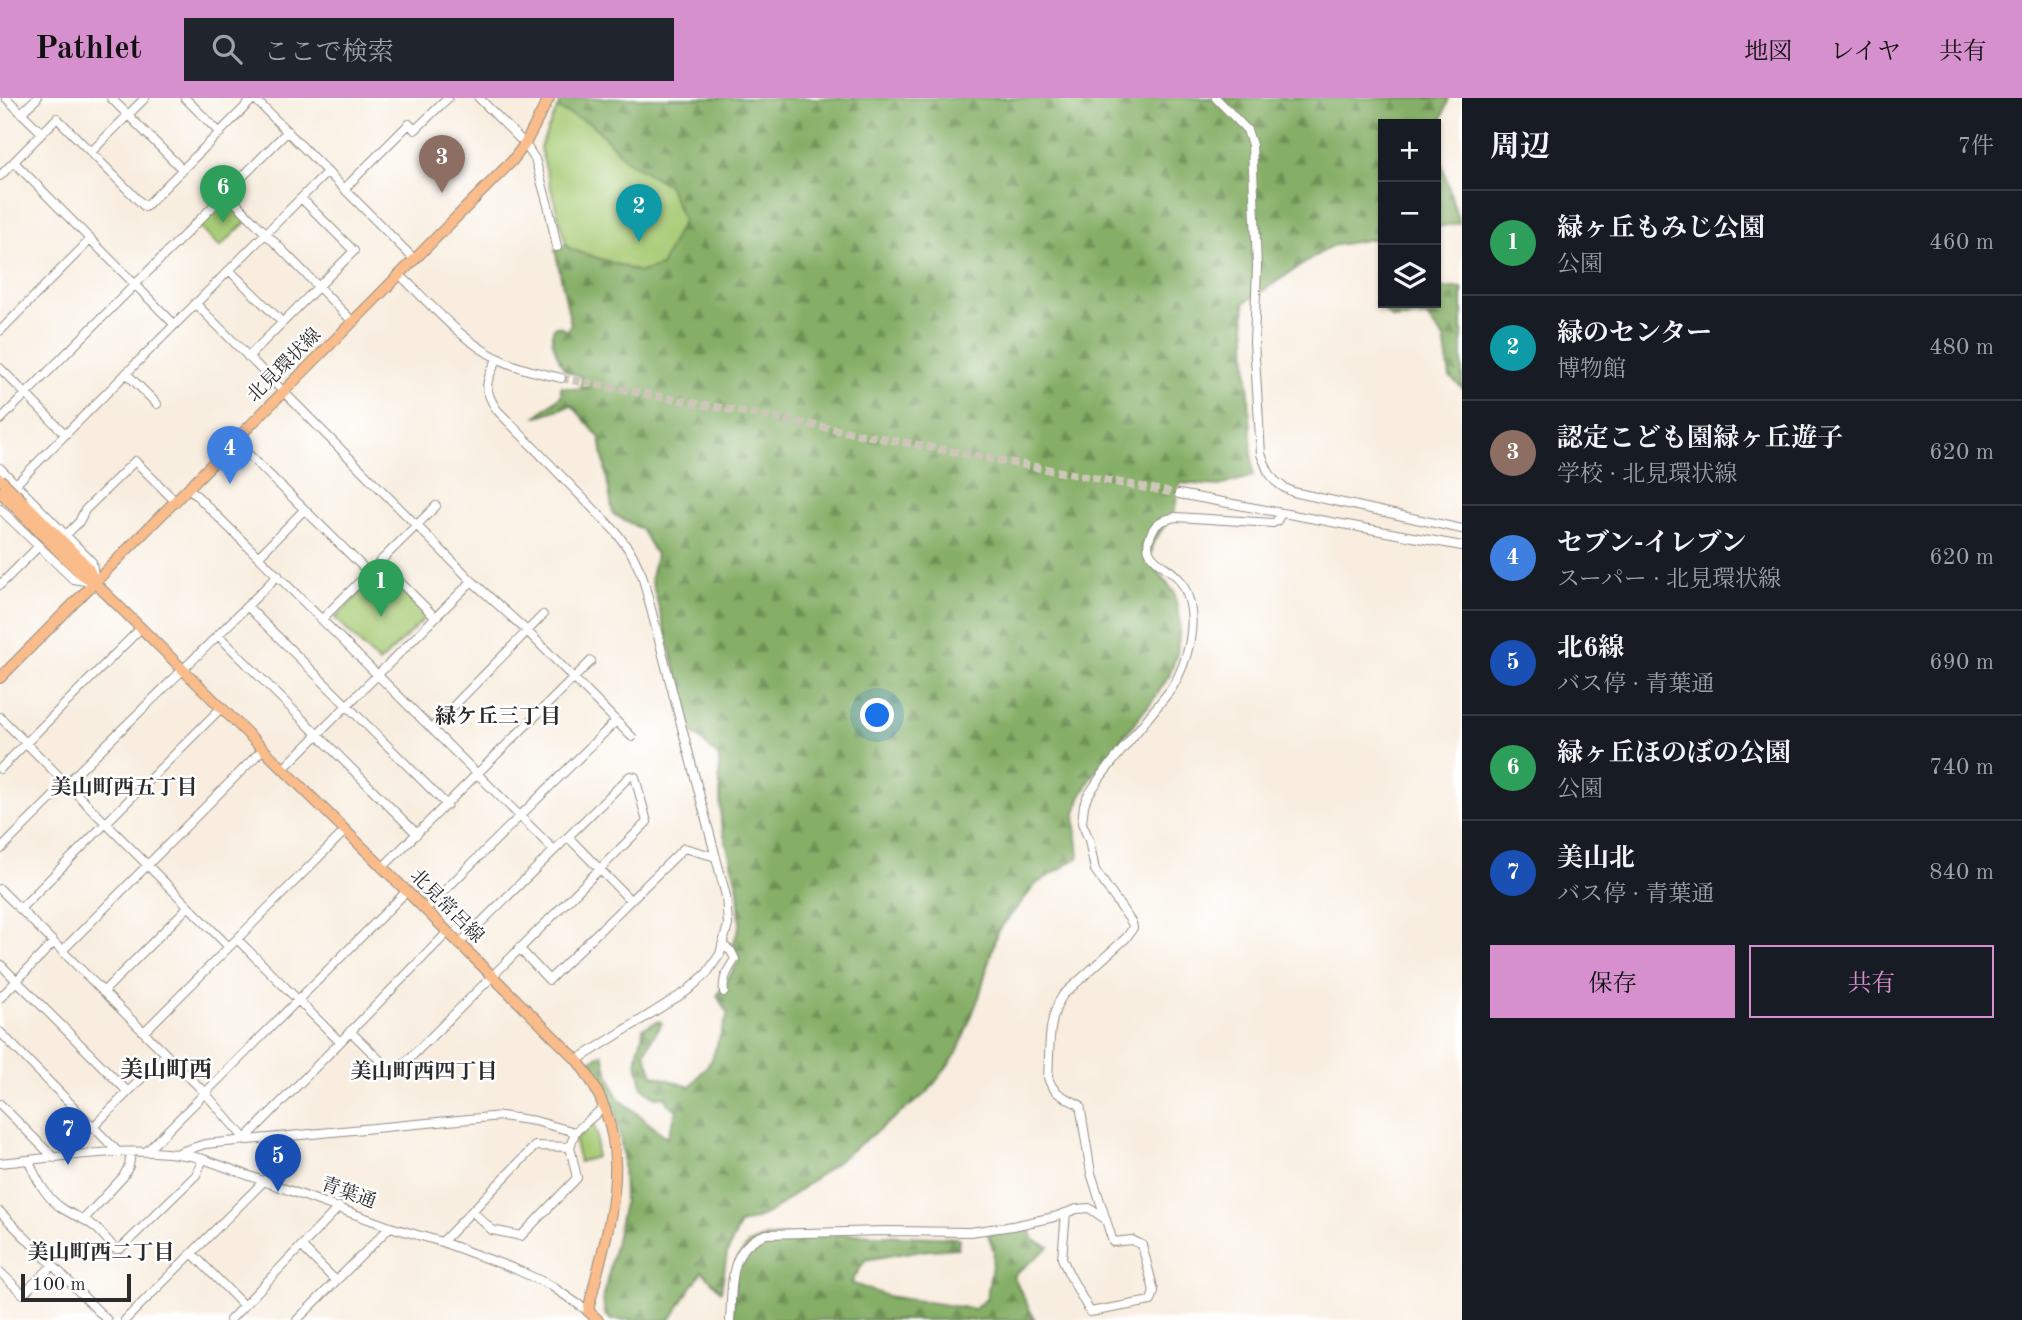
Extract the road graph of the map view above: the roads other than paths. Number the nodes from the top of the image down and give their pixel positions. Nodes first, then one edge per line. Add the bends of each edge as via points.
1 (37, 98) edge
2 (111, 98) edge
3 (145, 98) edge
4 (185, 98) edge
5 (254, 98) edge
6 (448, 98) edge
7 (479, 98) edge
8 (549, 98) edge
9 (1216, 98) edge
10 (3, 99) edge
11 (22, 113) junction
12 (128, 115) junction
13 (288, 131) junction
14 (42, 133) junction
15 (220, 133) junction
16 (525, 144) junction
17 (91, 152) junction
18 (14, 162) junction
19 (183, 170) junction
20 (327, 172) junction
21 (0, 176) edge
22 (344, 189) junction
23 (226, 193) junction
24 (301, 198) junction
25 (266, 233) junction
26 (91, 239) junction
27 (557, 247) dead end
28 (415, 260) junction
29 (229, 270) junction
30 (400, 275) junction
31 (134, 284) junction
32 (318, 287) junction
33 (195, 303) junction
34 (353, 322) junction
35 (282, 323) junction
36 (174, 324) junction
37 (0, 331) edge
38 (248, 357) junction
39 (498, 358) junction
40 (0, 368) edge
41 (126, 373) junction
42 (561, 378) tunnel mouth
43 (283, 393) junction
44 (25, 394) junction
45 (157, 404) dead end
46 (0, 420) edge
47 (65, 434) junction
48 (235, 441) junction
49 (0, 468) edge
50 (0, 479) edge
51 (16, 484) junction
52 (189, 488) junction
53 (0, 492) edge
54 (1179, 494) tunnel mouth
55 (0, 500) edge
56 (176, 502) junction
57 (19, 505) junction
58 (436, 506) dead end
59 (0, 509) edge
60 (304, 510) junction
61 (1281, 513) junction
62 (416, 526) junction
63 (1462, 528) edge
64 (66, 535) junction
65 (1462, 546) edge
66 (39, 547) junction
67 (258, 556) junction
68 (380, 562) junction
69 (369, 573) junction
70 (278, 575) junction
71 (472, 581) junction
72 (95, 583) junction
73 (0, 585) edge
74 (247, 606) junction
75 (543, 615) dead end
76 (435, 617) junction
77 (323, 619) junction
78 (141, 628) junction
79 (527, 631) junction
80 (218, 635) junction
81 (591, 661) dead end
82 (182, 669) junction
83 (2, 672) edge
84 (377, 674) junction
85 (573, 678) junction
86 (348, 705) junction
87 (221, 708) junction
88 (0, 717) edge
89 (616, 721) junction
90 (432, 728) junction
91 (318, 734) junction
92 (632, 737) dead end
93 (26, 743) junction
94 (263, 749) junction
95 (0, 769) edge
96 (283, 769) junction
97 (478, 774) junction
98 (65, 783) junction
99 (447, 805) junction
100 (520, 815) junction
101 (106, 824) junction
102 (345, 831) junction
103 (417, 834) junction
104 (568, 837) junction
105 (0, 850) edge
106 (554, 850) junction
107 (716, 857) junction
108 (148, 864) junction
109 (382, 868) junction
110 (600, 869) junction
111 (0, 889) edge
112 (406, 892) junction
113 (630, 900) junction
114 (188, 907) junction
115 (20, 909) junction
116 (425, 910) junction
117 (447, 933) junction
118 (237, 939) junction
119 (54, 943) junction
120 (459, 944) junction
121 (722, 945) junction
122 (229, 947) junction
123 (519, 948) junction
124 (62, 951) junction
125 (0, 964) edge
126 (491, 976) junction
127 (17, 981) junction
128 (103, 992) junction
129 (724, 992) dead end
130 (0, 998) edge
131 (298, 1000) junction
132 (351, 1031) junction
133 (0, 1032) edge
134 (144, 1032) junction
135 (340, 1042) junction
136 (166, 1054) junction
137 (577, 1060) junction
138 (128, 1092) junction
139 (205, 1093) junction
140 (0, 1104) edge
141 (604, 1107) junction
142 (94, 1126) junction
143 (575, 1132) junction
144 (246, 1139) junction
145 (570, 1147) junction
146 (131, 1152) junction
147 (146, 1152) junction
148 (119, 1153) junction
149 (179, 1153) junction
150 (54, 1158) junction
151 (203, 1158) junction
152 (29, 1161) junction
153 (0, 1163) edge
154 (265, 1180) junction
155 (339, 1207) junction
156 (472, 1211) junction
157 (0, 1212) edge
158 (1066, 1213) junction
159 (84, 1219) junction
160 (1105, 1219) junction
161 (390, 1227) junction
162 (442, 1242) junction
163 (301, 1246) junction
164 (192, 1253) junction
165 (53, 1265) junction
166 (0, 1272) edge
167 (336, 1281) junction
168 (244, 1306) junction
169 (588, 1311) junction
170 (107, 1320) edge
171 (125, 1320) edge
172 (230, 1320) edge
173 (298, 1320) edge
174 (598, 1320) edge
175 (730, 1320) edge

1 - 11 street
2 - 12 street
3 - 12 street
4 - 15 street
5 - 13 street
5 - 15 street
6 - 22 street via 415,130 409,124
7 - 16 street
8 - 16 main road, 北見環状線
9 - 63 street via 1251,137 1257,267 1254,342 1261,454 1268,471 1293,492
10 - 11 street
11 - 14 street
12 - 17 street
12 - 19 street
13 - 20 street
13 - 23 street
14 - 17 street via 57,118
14 - 18 street
15 - 19 street
16 - 27 street via 535,159
16 - 28 main road, 北見環状線
17 - 19 street via 145,207
18 - 21 street
18 - 26 street
20 - 22 street
20 - 24 street
22 - 28 street
23 - 25 street
23 - 31 street
24 - 25 street
24 - 32 street via 354,251
25 - 29 street
25 - 32 street
26 - 31 street
26 - 37 street
28 - 30 main road, 北見環状線
29 - 33 street
29 - 35 street
30 - 34 main road, 北見環状線
30 - 39 street via 454,327
31 - 36 street
31 - 44 street
32 - 34 street
32 - 35 street
33 - 36 street
33 - 38 street
34 - 43 main road, 北見環状線
35 - 38 street
36 - 41 street
38 - 43 street
39 - 42 street
39 - 107 street via 486,388 488,398 616,532 642,575
40 - 44 street
41 - 45 street
41 - 47 street
43 - 48 main road, 北見環状線
43 - 62 street
44 - 46 street
44 - 47 street
47 - 51 street
48 - 52 main road, 北見環状線
48 - 60 street
49 - 51 street
50 - 57 main road, 北見常呂線, bridge
51 - 55 street
51 - 64 street
52 - 56 main road, 北見環状線
52 - 67 street
53 - 57 main road, 北見常呂線, bridge
54 - 61 street
56 - 64 street via 135,461
56 - 72 main road, 北見環状線
57 - 72 main road, 北見常呂線 via 80,573
58 - 62 street
59 - 66 street
60 - 67 street
60 - 69 street
61 - 65 street
61 - 160 street via 1277,521 1268,524 1176,517 1157,523 1148,540 1149,551 1159,565 1178,578 1186,593 1192,625 1187,653 1172,688 1087,797 1082,823 1095,870 1133,928 1059,1002 1052,1023 1048,1077 1057,1094 1080,1105 1090,1173
62 - 68 street
62 - 71 street
64 - 72 street via 92,562
66 - 72 street via 73,579
66 - 73 street
67 - 70 street
68 - 69 street
68 - 76 street
69 - 77 street
70 - 74 street
70 - 77 street
71 - 76 street
71 - 79 street
72 - 78 main road, 北見常呂線
72 - 83 main road, 北見環状線
74 - 80 street
74 - 86 street
75 - 79 street
76 - 84 street
77 - 84 street
78 - 82 main road, 北見常呂線
78 - 93 street
79 - 85 street
79 - 90 street
80 - 82 street
80 - 91 street
81 - 85 street
82 - 87 main road, 北見常呂線
82 - 98 street
84 - 86 street
84 - 90 street
85 - 89 street
85 - 97 street
86 - 91 street
86 - 99 street
87 - 94 main road, 北見常呂線
87 - 101 street
88 - 93 street
89 - 92 street
89 - 100 street
90 - 97 street
91 - 96 street
91 - 103 street
93 - 95 street
93 - 98 street
94 - 96 main road, 北見常呂線
94 - 108 street
96 - 102 main road, 北見常呂線
97 - 99 street
97 - 100 street
98 - 101 street
98 - 105 street
99 - 103 street
100 - 106 street
100 - 116 street
101 - 108 street
101 - 115 street
102 - 109 main road, 北見常呂線
102 - 118 street
103 - 109 street
104 - 106 street
104 - 110 street
104 - 110 street via 630,776 635,777 647,822
106 - 120 street
107 - 113 street via 684,848
107 - 121 street via 728,925
108 - 114 street
108 - 124 street
109 - 112 main road, 北見常呂線
110 - 113 street
110 - 123 street
111 - 115 street
112 - 116 main road, 北見常呂線
112 - 131 street
113 - 123 street via 549,980
114 - 122 street
114 - 128 street
115 - 119 street
116 - 117 main road, 北見常呂線
117 - 120 main road, 北見常呂線
117 - 132 street
118 - 122 street
118 - 131 street
119 - 124 street
119 - 127 street
120 - 126 main road, 北見常呂線
121 - 129 street via 735,959 722,984
121 - 137 street via 707,973 687,991
122 - 134 street
123 - 126 street
124 - 128 street
125 - 127 street
126 - 132 street via 394,1074
126 - 137 main road, 北見常呂線
127 - 130 street
127 - 138 street
128 - 134 street
131 - 135 street
131 - 139 street
132 - 135 street
133 - 142 street
134 - 136 street
135 - 144 street
136 - 138 street
136 - 139 street
137 - 141 main road, 北見常呂線
138 - 142 street
139 - 144 street
139 - 147 street
140 - 150 street
141 - 143 street
141 - 169 main road, 北見常呂線 via 615,1147 615,1181
142 - 148 street
143 - 144 street via 501,1116
143 - 145 street
144 - 149 street
145 - 156 street via 535,1146
145 - 156 street via 577,1178 521,1236 492,1230
146 - 147 street, 青葉通
146 - 148 street, 青葉通
146 - 159 street via 123,1177
147 - 149 street, 青葉通
148 - 150 street, 青葉通
149 - 151 street, 青葉通
150 - 152 street, 青葉通
151 - 154 street, 青葉通
151 - 159 street via 196,1175 120,1249
152 - 153 street, 青葉通
152 - 159 street via 46,1193 63,1209
154 - 155 street, 青葉通
154 - 164 street
155 - 161 street, 青葉通
155 - 163 street
156 - 162 street
157 - 165 street
158 - 160 street via 1088,1208
158 - 160 street via 1062,1258 1090,1312 1152,1301 1154,1291 1142,1245 1132,1240 1113,1242
158 - 175 street via 970,1233 766,1234 748,1242 735,1263
161 - 162 street, 青葉通
161 - 167 street
162 - 169 street, 青葉通 via 550,1285
163 - 167 street
163 - 168 street
164 - 168 street
164 - 171 street
165 - 166 street via 23,1294
165 - 170 street
167 - 173 street
168 - 172 street
169 - 174 main road

